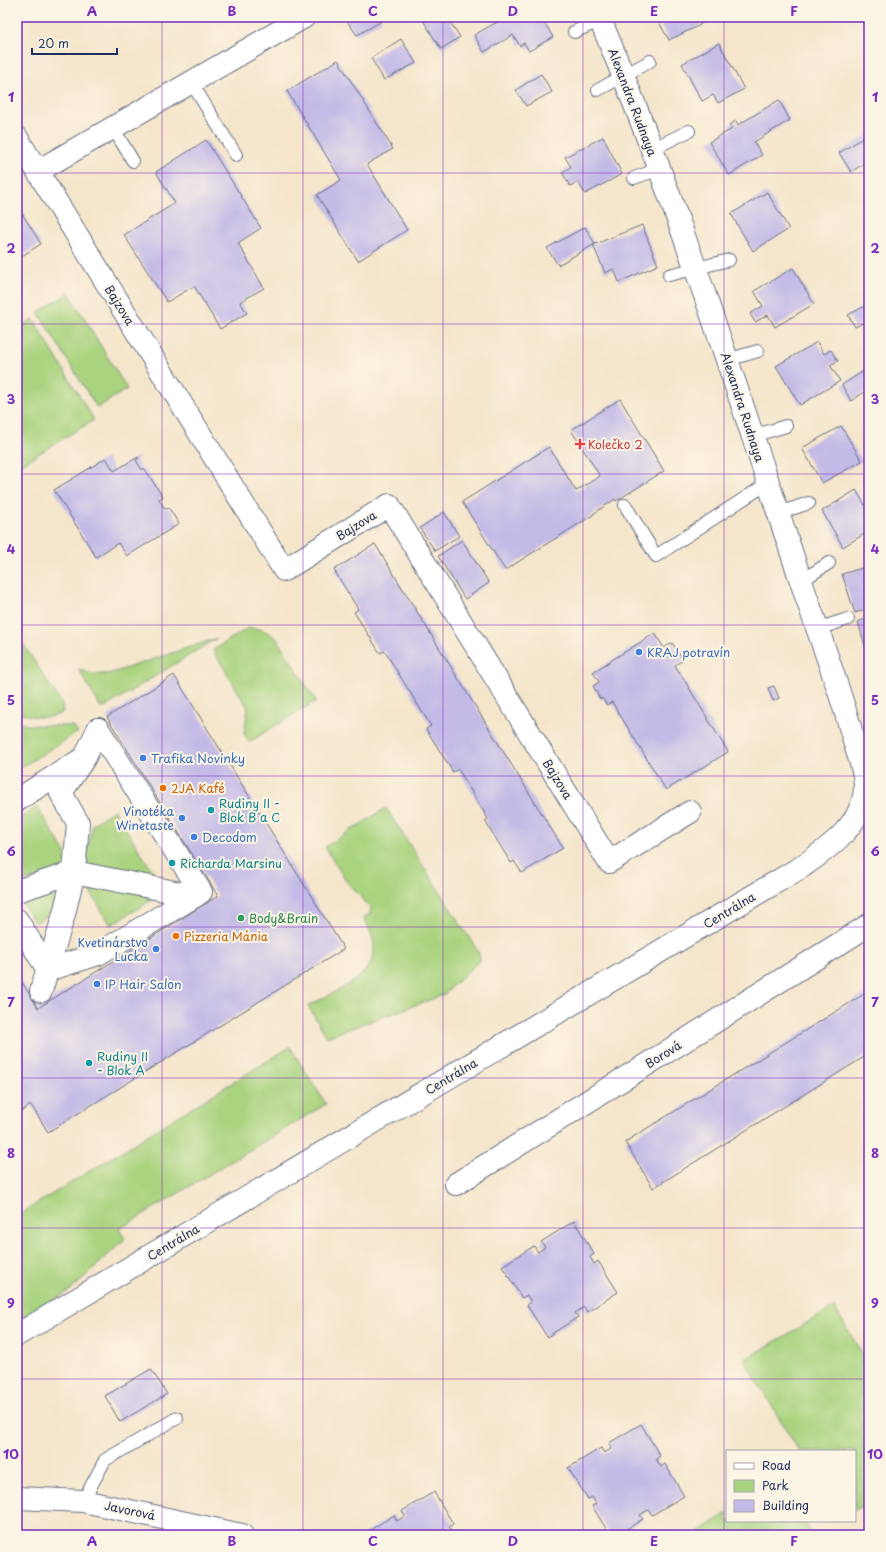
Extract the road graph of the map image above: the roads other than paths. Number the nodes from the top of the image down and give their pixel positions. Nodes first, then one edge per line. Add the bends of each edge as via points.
1 (304, 17) edge
2 (600, 19) edge
3 (574, 32) dead end
4 (650, 62) dead end
5 (624, 75) junction
6 (192, 82) junction
7 (598, 90) dead end
8 (113, 128) junction
9 (689, 131) dead end
10 (17, 138) edge
11 (652, 148) junction
12 (236, 155) dead end
13 (133, 162) dead end
14 (659, 169) junction
15 (38, 172) junction
16 (634, 178) dead end
17 (729, 260) dead end
18 (695, 269) junction
19 (669, 275) dead end
20 (758, 351) dead end
21 (727, 360) junction
22 (786, 426) dead end
23 (752, 436) junction
24 (768, 483) junction
25 (809, 503) dead end
26 (625, 505) dead end
27 (778, 513) junction
28 (829, 563) dead end
29 (801, 581) junction
30 (848, 619) dead end
31 (817, 629) junction
32 (85, 757) junction
33 (17, 800) edge
34 (866, 803) edge
35 (690, 812) dead end
36 (74, 872) junction
37 (17, 891) edge
38 (195, 896) junction
39 (17, 920) edge
40 (869, 925) edge
41 (48, 970) junction
42 (41, 991) dead end
43 (456, 1184) dead end
44 (17, 1335) edge
45 (177, 1418) dead end
46 (17, 1498) edge
47 (83, 1501) junction
48 (242, 1535) edge

1 - 6 street
2 - 3 lane
2 - 5 street, Alexandra Rudnaya
4 - 5 lane
5 - 7 lane
5 - 11 street, Alexandra Rudnaya
6 - 8 street
6 - 12 lane
8 - 13 lane
8 - 15 street
9 - 11 lane
10 - 15 street, Bajzova
11 - 14 street, Alexandra Rudnaya
14 - 16 lane
14 - 18 street, Alexandra Rudnaya
15 - 35 street, Bajzova via 284,570 389,505 609,862
17 - 18 lane
18 - 19 lane
18 - 21 street, Alexandra Rudnaya
20 - 21 lane
21 - 23 street, Alexandra Rudnaya
22 - 23 lane
23 - 24 street, Alexandra Rudnaya
24 - 26 lane via 656,556
24 - 27 street, Alexandra Rudnaya
25 - 27 lane
27 - 29 street, Alexandra Rudnaya
28 - 29 lane
29 - 31 street, Alexandra Rudnaya
30 - 31 lane
31 - 34 street, Alexandra Rudnaya via 850,726 865,785
32 - 33 street
32 - 36 street via 61,793 78,823
32 - 38 street via 98,728 201,892
34 - 44 street, Centrálna via 832,846 803,866
36 - 37 street
36 - 38 street
36 - 41 street
38 - 41 street via 98,954
39 - 41 street
40 - 43 street, Borová
41 - 42 street
45 - 47 lane via 105,1460
46 - 47 street, Javorová
47 - 48 street, Javorová

